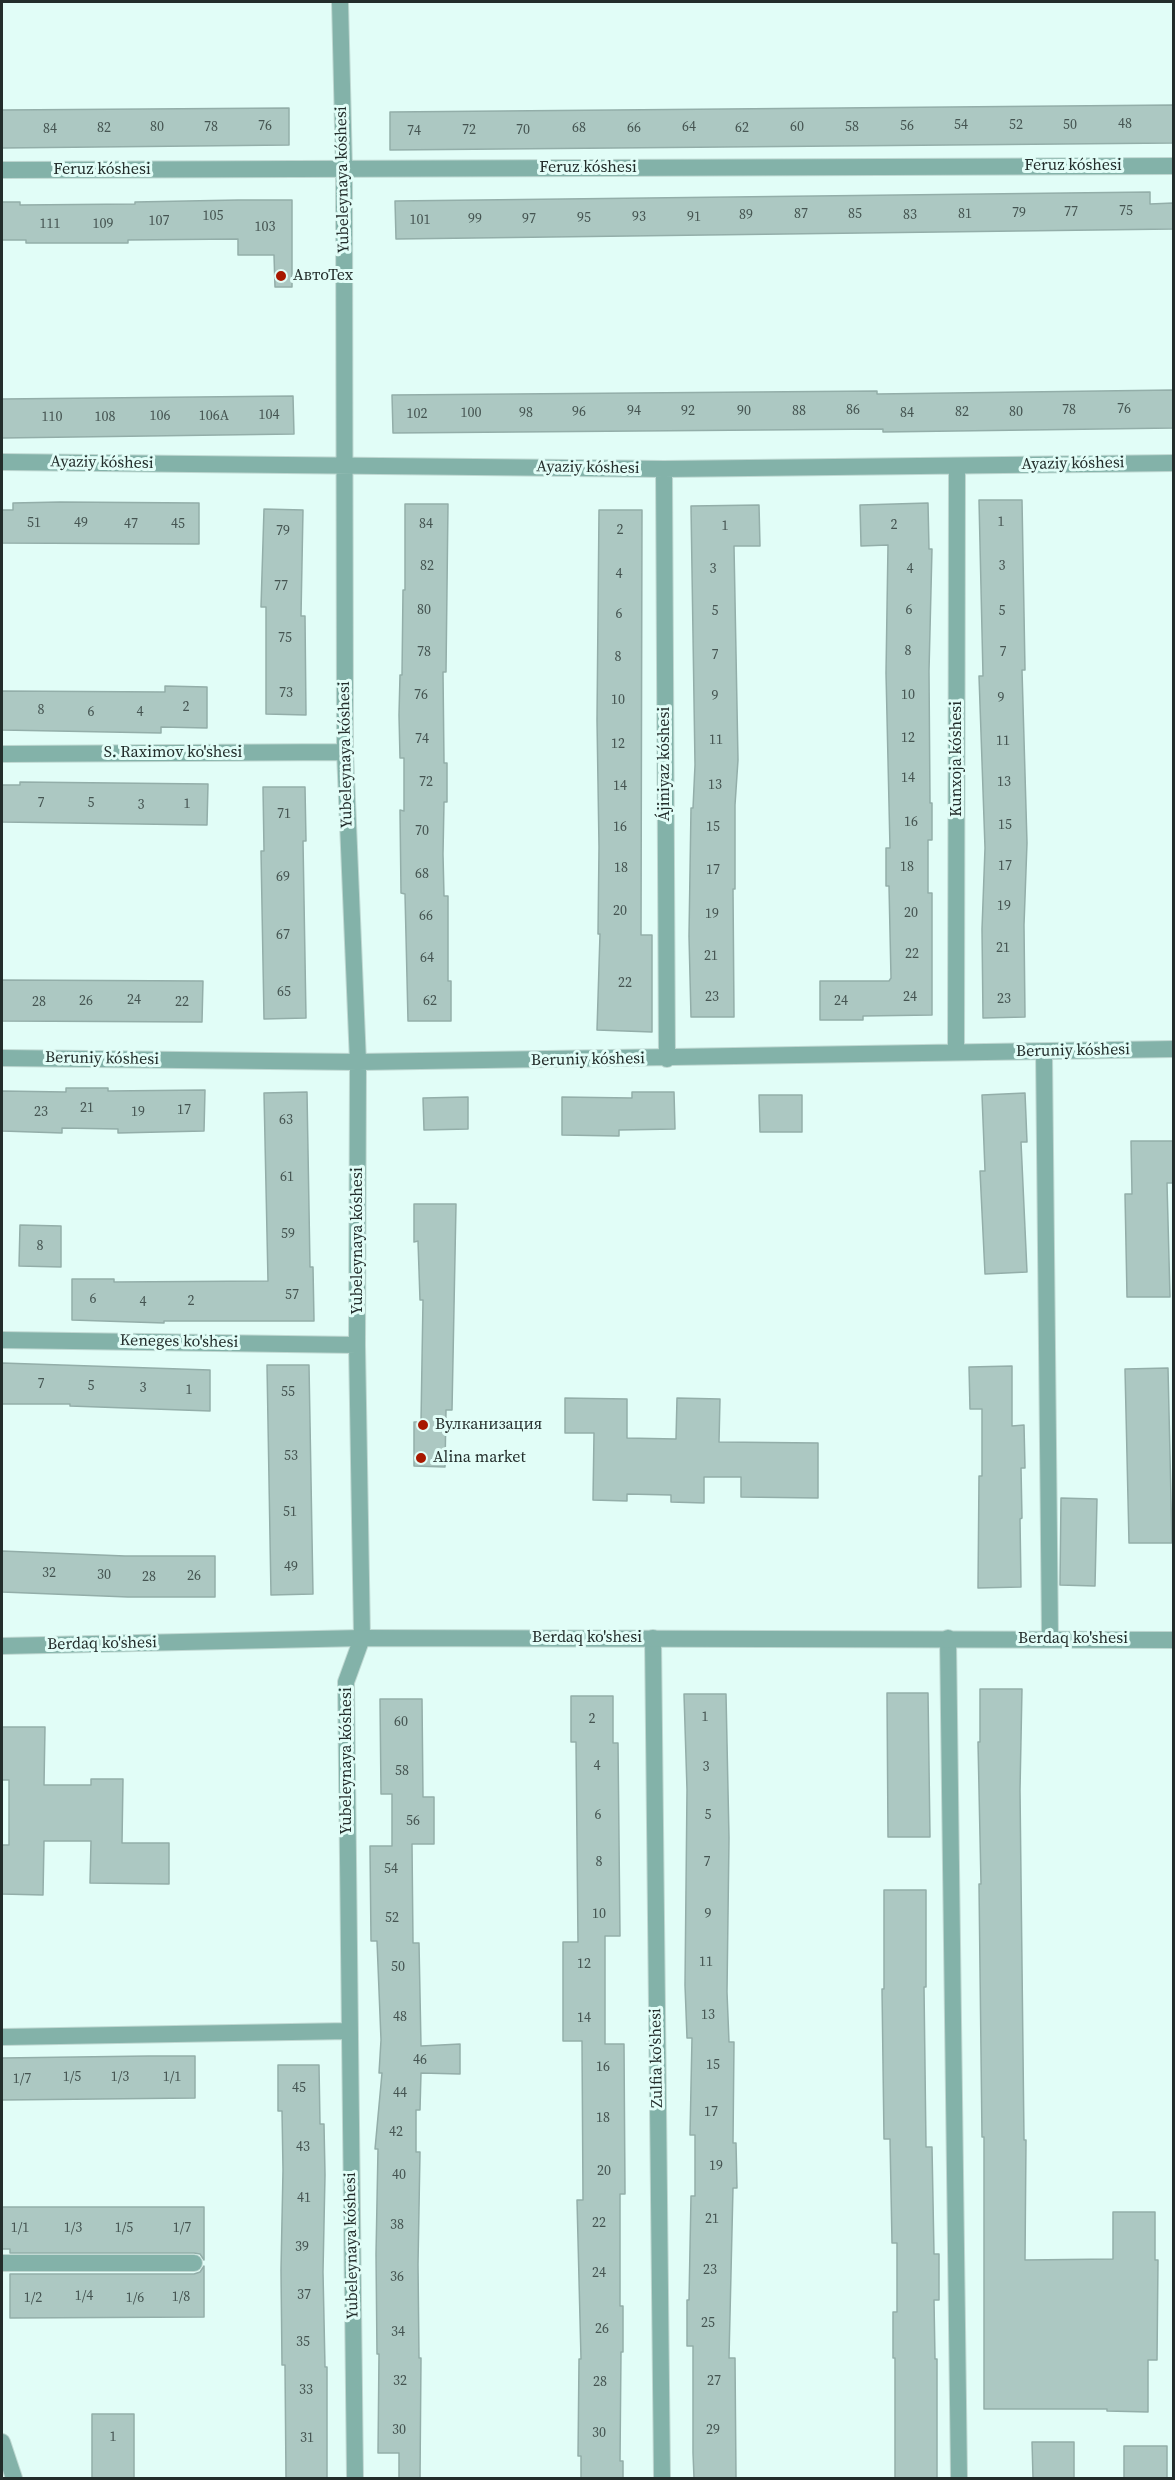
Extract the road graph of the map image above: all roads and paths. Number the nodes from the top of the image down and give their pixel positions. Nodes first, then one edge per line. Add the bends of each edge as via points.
1 (340, 2) edge
2 (1173, 166) edge
3 (344, 169) junction
4 (2, 170) edge
5 (2, 462) edge
6 (1173, 463) edge
7 (344, 465) junction
8 (957, 466) junction
9 (664, 469) junction
10 (345, 752) junction
11 (2, 754) edge
12 (1173, 1049) edge
13 (956, 1052) junction
14 (1044, 1052) junction
15 (2, 1058) edge
16 (667, 1059) junction
17 (358, 1062) junction
18 (2, 1340) edge
19 (357, 1344) junction
20 (362, 1638) junction
21 (653, 1638) junction
22 (948, 1638) junction
23 (1050, 1639) junction
24 (1173, 1640) edge
25 (2, 1646) edge
26 (349, 2031) junction
27 (2, 2037) edge
28 (2, 2263) edge
29 (194, 2263) dead end
30 (2, 2442) edge
31 (14, 2478) edge
32 (355, 2478) edge
33 (662, 2478) edge
34 (959, 2478) edge

1 - 3 street, Yubeleynaya kóshesi
2 - 3 street, Feruz kóshesi
3 - 4 street, Feruz kóshesi
3 - 7 street, Yubeleynaya kóshesi
5 - 7 street, Ayaziy kóshesi
6 - 8 street, Ayaziy kóshesi
7 - 9 street, Ayaziy kóshesi
7 - 10 street, Yubeleynaya kóshesi
8 - 9 street, Ayaziy kóshesi
8 - 13 street, Kunxoja kóshesi
9 - 16 street, Ájiniyaz kóshesi
10 - 11 street, S. Raximov ko'shesi
10 - 17 street, Yubeleynaya kóshesi
12 - 14 street, Beruniy kóshesi
13 - 14 street, Beruniy kóshesi
13 - 16 street, Beruniy kóshesi
14 - 23 street
15 - 17 street, Beruniy kóshesi
16 - 17 street, Beruniy kóshesi
17 - 19 street, Yubeleynaya kóshesi
18 - 19 street, Keneges ko'shesi
19 - 20 street, Yubeleynaya kóshesi
20 - 21 street, Berdaq ko'shesi
20 - 25 street, Berdaq ko'shesi
20 - 26 street, Yubeleynaya kóshesi via 346,1682
21 - 22 street, Berdaq ko'shesi
21 - 33 street, Zulfia ko'shesi
22 - 23 street, Berdaq ko'shesi
22 - 34 street
23 - 24 street, Berdaq ko'shesi
26 - 27 street
26 - 32 street, Yubeleynaya kóshesi
28 - 29 street
30 - 31 street

